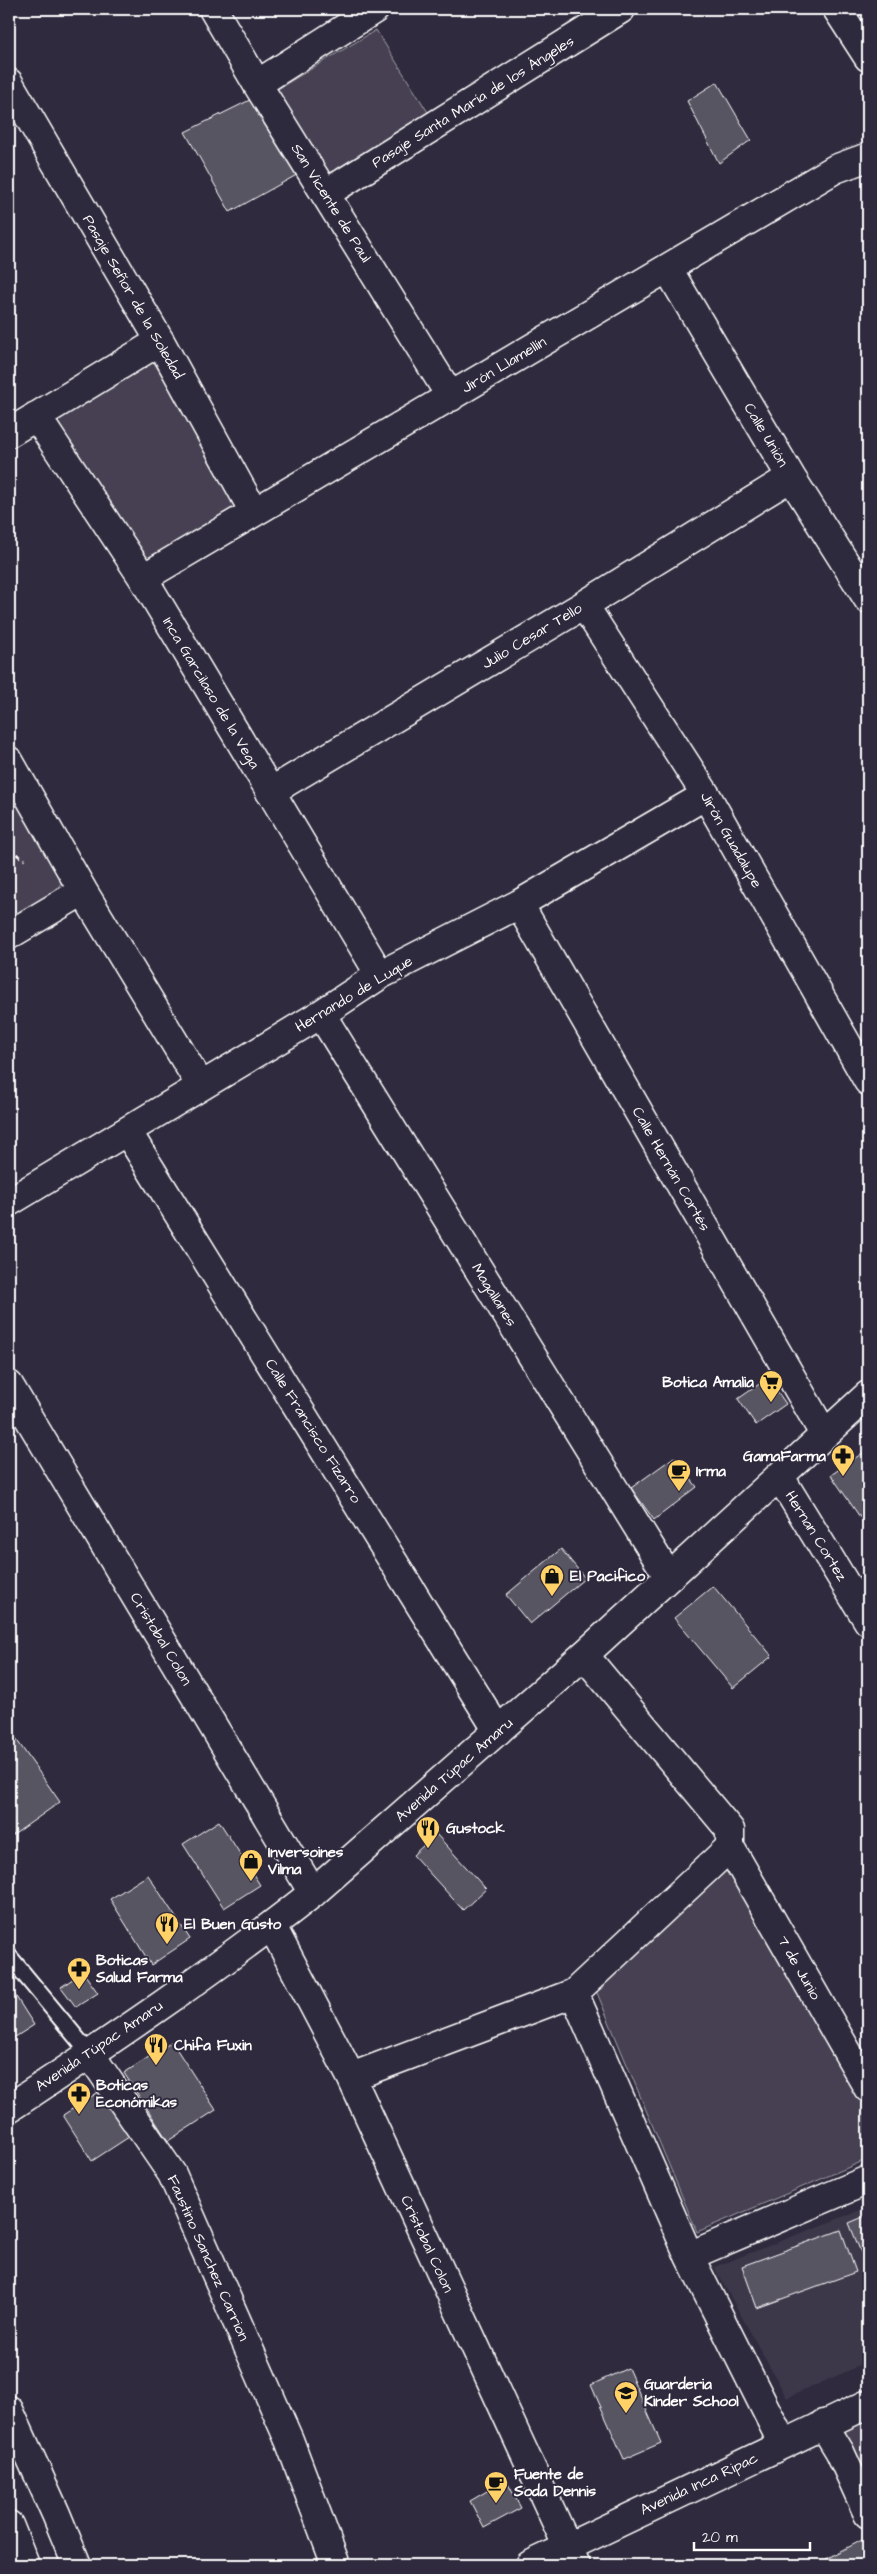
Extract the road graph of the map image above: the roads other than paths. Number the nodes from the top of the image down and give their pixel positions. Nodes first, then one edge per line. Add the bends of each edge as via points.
1 (213, 9) edge
2 (375, 9) edge
3 (621, 9) edge
4 (837, 9) edge
5 (868, 57) edge
6 (9, 83) edge
7 (257, 84) junction
8 (868, 157) edge
9 (325, 194) junction
10 (668, 269) junction
11 (160, 341) junction
12 (451, 397) junction
13 (36, 416) junction
14 (9, 433) edge
15 (791, 477) junction
16 (254, 512) junction
17 (143, 578) junction
18 (868, 599) edge
19 (584, 605) junction
20 (9, 762) edge
21 (270, 792) junction
22 (706, 795) junction
23 (83, 891) junction
24 (519, 904) junction
25 (9, 935) edge
26 (380, 975) junction
27 (321, 1014) junction
28 (868, 1081) edge
29 (201, 1086) junction
30 (127, 1131) junction
31 (9, 1202) edge
32 (9, 1385) edge
33 (868, 1395) edge
34 (824, 1434) junction
35 (780, 1477) junction
36 (668, 1576) junction
37 (868, 1620) edge
38 (584, 1655) junction
39 (498, 1731) junction
40 (730, 1847) junction
41 (313, 1893) junction
42 (272, 1926) junction
43 (9, 1956) edge
44 (574, 1993) junction
45 (90, 2054) junction
46 (350, 2077) junction
47 (868, 2088) edge
48 (9, 2108) edge
49 (868, 2180) edge
50 (689, 2256) junction
51 (868, 2404) edge
52 (9, 2410) edge
53 (823, 2424) junction
54 (783, 2444) junction
55 (868, 2514) edge
56 (9, 2524) edge
57 (571, 2556) edge
58 (25, 2565) edge
59 (77, 2565) edge
60 (336, 2565) edge
61 (530, 2565) edge

1 - 7 street, San Vicente de Paul
2 - 7 street
3 - 9 street, Pasaje Santa María de los Ángeles
4 - 5 street
6 - 11 street, Pasaje Señor de la Soledad
7 - 9 street, San Vicente de Paul
8 - 10 street, Jirón Llamellín via 835,169
9 - 12 street, San Vicente de Paul
10 - 12 street, Jirón Llamellín
10 - 15 street, Calle Unión
11 - 13 street
11 - 16 street, Pasaje Señor de la Soledad
12 - 16 street, Jirón Llamellín
13 - 14 street
13 - 17 street, Inca Garcilaso de la Vega
15 - 18 street, Calle Unión
15 - 19 street, Julio Cesar Tello
16 - 17 street, Jirón Llamellín
17 - 21 street, Inca Garcilaso de la Vega
19 - 21 street, Julio Cesar Tello
19 - 22 street, Jirón Guadalupe
20 - 23 street
21 - 26 street, Inca Garcilaso de la Vega
22 - 24 street, Hernando de Luque
22 - 28 street, Jirón Guadalupe
23 - 25 street
23 - 29 street
24 - 26 street, Hernando de Luque
24 - 34 street, Calle Hernán Cortés
26 - 27 street, Hernando de Luque
27 - 29 street, Hernando de Luque
27 - 36 street, Magallanes
29 - 30 street, Hernando de Luque
30 - 31 street, Hernando de Luque
30 - 39 street, Calle Francisco Fizarro
32 - 41 street, Cristobal Colon
33 - 34 street, Avenida Túpac Amaru
34 - 35 street, Avenida Túpac Amaru
35 - 36 street, Avenida Túpac Amaru
35 - 37 street, Hernan Cortez
36 - 38 street, Avenida Túpac Amaru
38 - 39 street, Avenida Túpac Amaru
38 - 40 street, 7 de Junio via 730,1830
39 - 41 street, Avenida Túpac Amaru
40 - 44 street
40 - 47 street, 7 de Junio
41 - 42 street, Avenida Túpac Amaru
42 - 45 street, Avenida Túpac Amaru
42 - 46 street, Cristobal Colon
43 - 45 lane, Faustino Sanchez Carrion
44 - 46 street
44 - 50 street
45 - 48 street, Avenida Túpac Amaru
45 - 60 street, Faustino Sanchez Carrion via 172,2174 289,2440
46 - 57 street, Cristobal Colon
49 - 50 street
50 - 54 street
51 - 53 street, Avenida Inca Ripac
52 - 59 street
53 - 54 street, Avenida Inca Ripac
53 - 55 street via 840,2452
54 - 57 street, Avenida Inca Ripac
56 - 58 street
57 - 61 street, Avenida Inca Ripac

